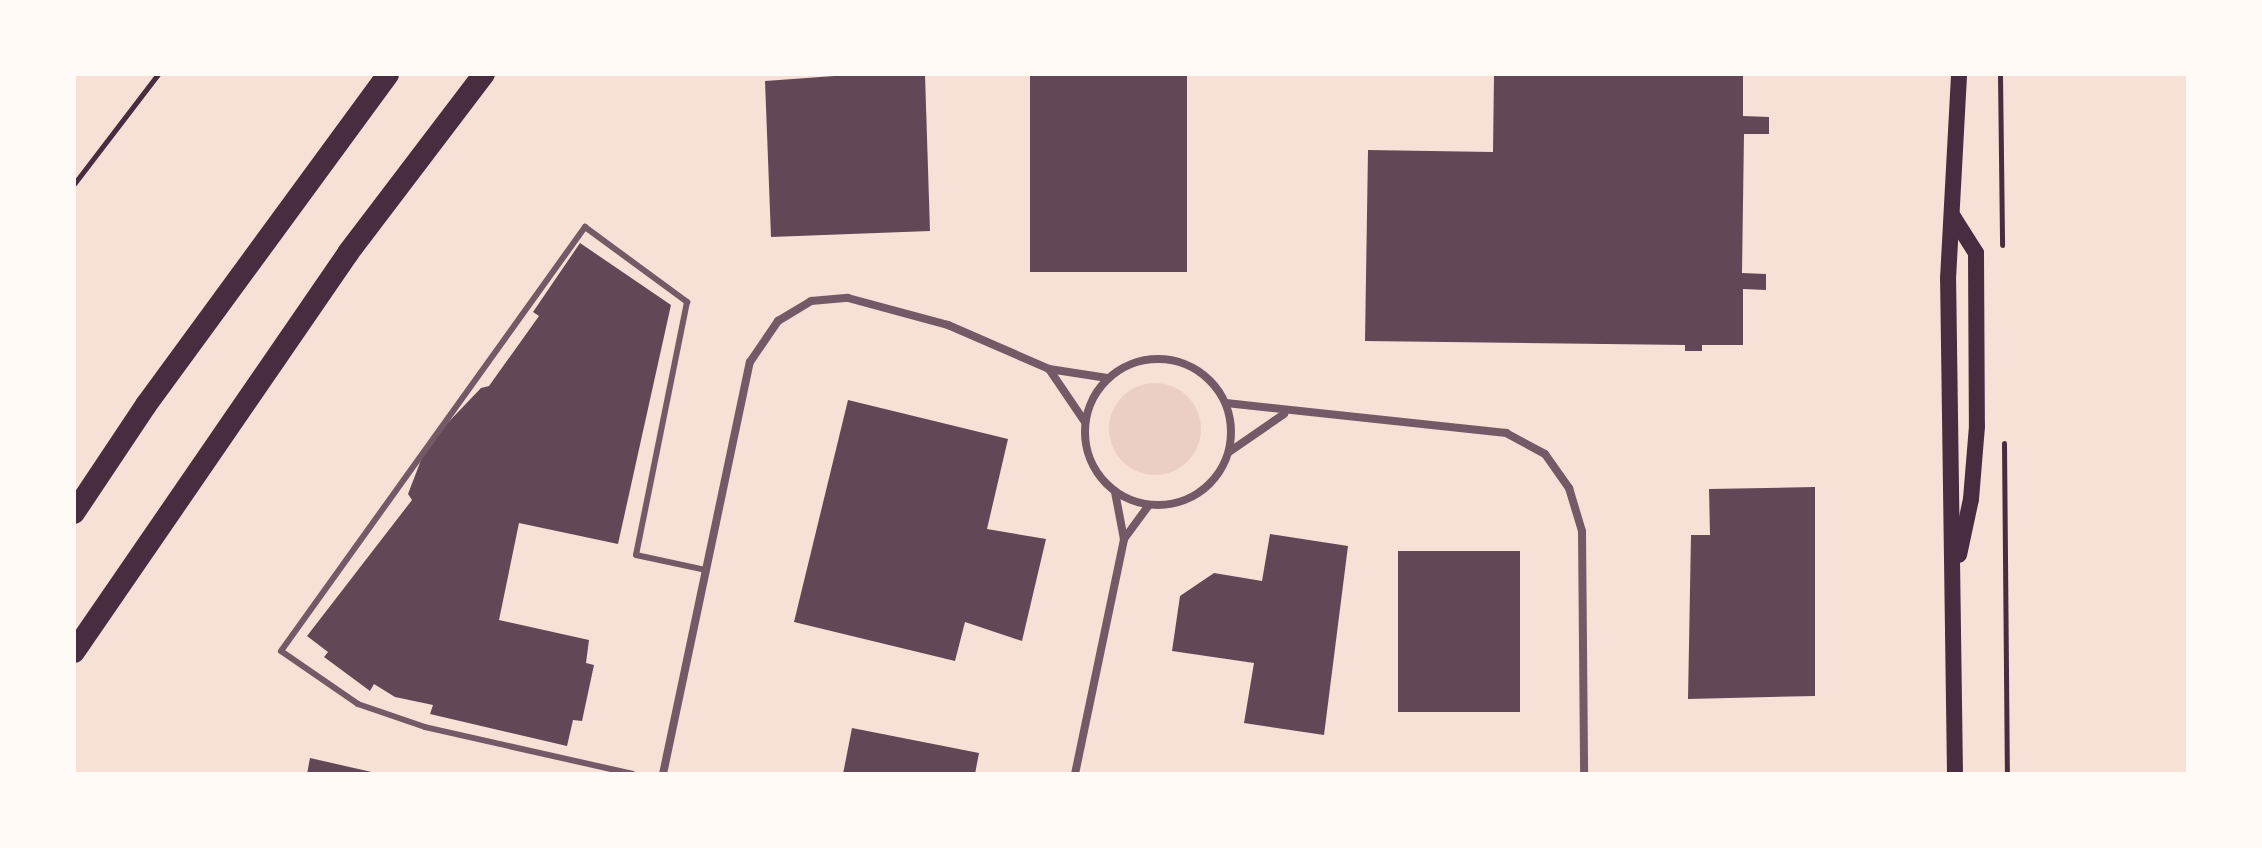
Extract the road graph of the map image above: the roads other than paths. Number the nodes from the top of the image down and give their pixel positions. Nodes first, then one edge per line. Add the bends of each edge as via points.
1 (388, 74) edge
2 (484, 74) edge
3 (1959, 82) edge
4 (1952, 215) junction
5 (1049, 369) junction
6 (1107, 378) junction
7 (1226, 403) junction
8 (1285, 413) junction
9 (1085, 422) junction
10 (1229, 452) junction
11 (1115, 492) junction
12 (1149, 505) junction
13 (74, 513) edge
14 (1124, 539) junction
15 (706, 570) junction
16 (1953, 584) junction
17 (74, 652) edge
18 (633, 774) edge
19 (663, 774) edge
20 (1075, 774) edge
21 (1584, 774) edge
22 (1955, 774) edge

1 - 13 highway via 155,392
2 - 17 highway via 348,253
3 - 4 main road
4 - 16 main road
4 - 16 main road via 1976,253 1977,426 1971,499
5 - 6 street
5 - 9 street
5 - 15 street via 948,325 848,298 811,301 778,321 750,362
6 - 7 street via 1137,362 1170,359 1208,379
6 - 9 street
7 - 8 street
7 - 10 street
8 - 10 street
8 - 21 street via 1345,413 1506,433 1545,454 1569,488 1582,531
9 - 11 street via 1089,459
10 - 12 street via 1208,486 1189,499
11 - 12 street
11 - 14 street
12 - 14 street
14 - 20 street
15 - 18 lane via 636,555 687,302 585,227 281,651 358,704 425,727
15 - 19 street
16 - 22 main road

